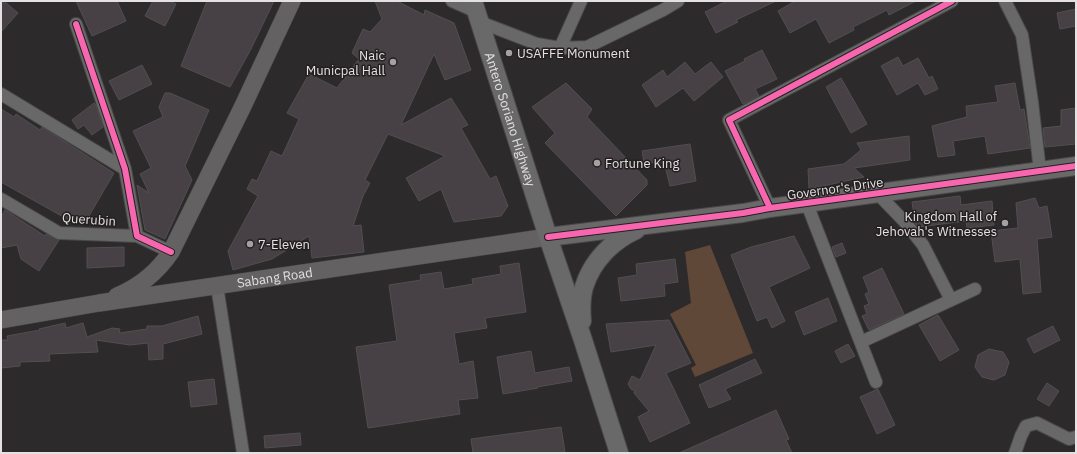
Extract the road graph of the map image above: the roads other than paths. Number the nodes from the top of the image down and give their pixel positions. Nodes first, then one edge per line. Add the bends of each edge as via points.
1 (292, 1) edge
2 (452, 1) edge
3 (581, 1) edge
4 (678, 1) edge
5 (952, 1) edge
6 (1005, 1) edge
7 (477, 12) edge
8 (76, 24) dead end
9 (560, 48) junction
10 (1, 94) edge
11 (1076, 166) edge
12 (125, 169) junction
13 (1040, 171) junction
14 (877, 194) junction
15 (1, 199) edge
16 (807, 204) junction
17 (770, 208) junction
18 (644, 226) junction
19 (136, 236) junction
20 (548, 237) junction
21 (171, 252) junction
22 (218, 286) junction
23 (975, 289) dead end
24 (951, 300) junction
25 (99, 303) junction
26 (1, 320) edge
27 (583, 340) junction
28 (861, 342) junction
29 (876, 382) dead end
30 (1076, 437) edge
31 (243, 453) edge
32 (619, 453) edge
33 (1015, 453) edge

1 - 21 main road
2 - 7 street
3 - 9 street
4 - 9 street via 587,47
5 - 17 street via 729,120
6 - 13 street via 1022,35
7 - 9 street via 537,44
7 - 20 main road, Antero Soriano Highway
8 - 12 street
10 - 12 street
11 - 13 main road, Governor's Drive
12 - 19 street
13 - 14 main road, Governor's Drive
14 - 16 main road, Governor's Drive
14 - 24 street via 904,221 922,245
15 - 19 street, Querubin via 60,233
16 - 17 main road, Governor's Drive
16 - 28 street
17 - 18 main road, Governor's Drive
18 - 20 main road, Governor's Drive
18 - 27 main road via 606,250 589,275 582,299
19 - 21 street
20 - 22 main road, Sabang Road
20 - 27 main road
21 - 25 main road via 161,266 139,284
22 - 25 main road, Sabang Road
22 - 31 street
23 - 24 street
24 - 28 street
25 - 26 main road, Sabang Road
27 - 32 main road
28 - 29 street
30 - 33 street via 1070,439 1037,423 1026,426

